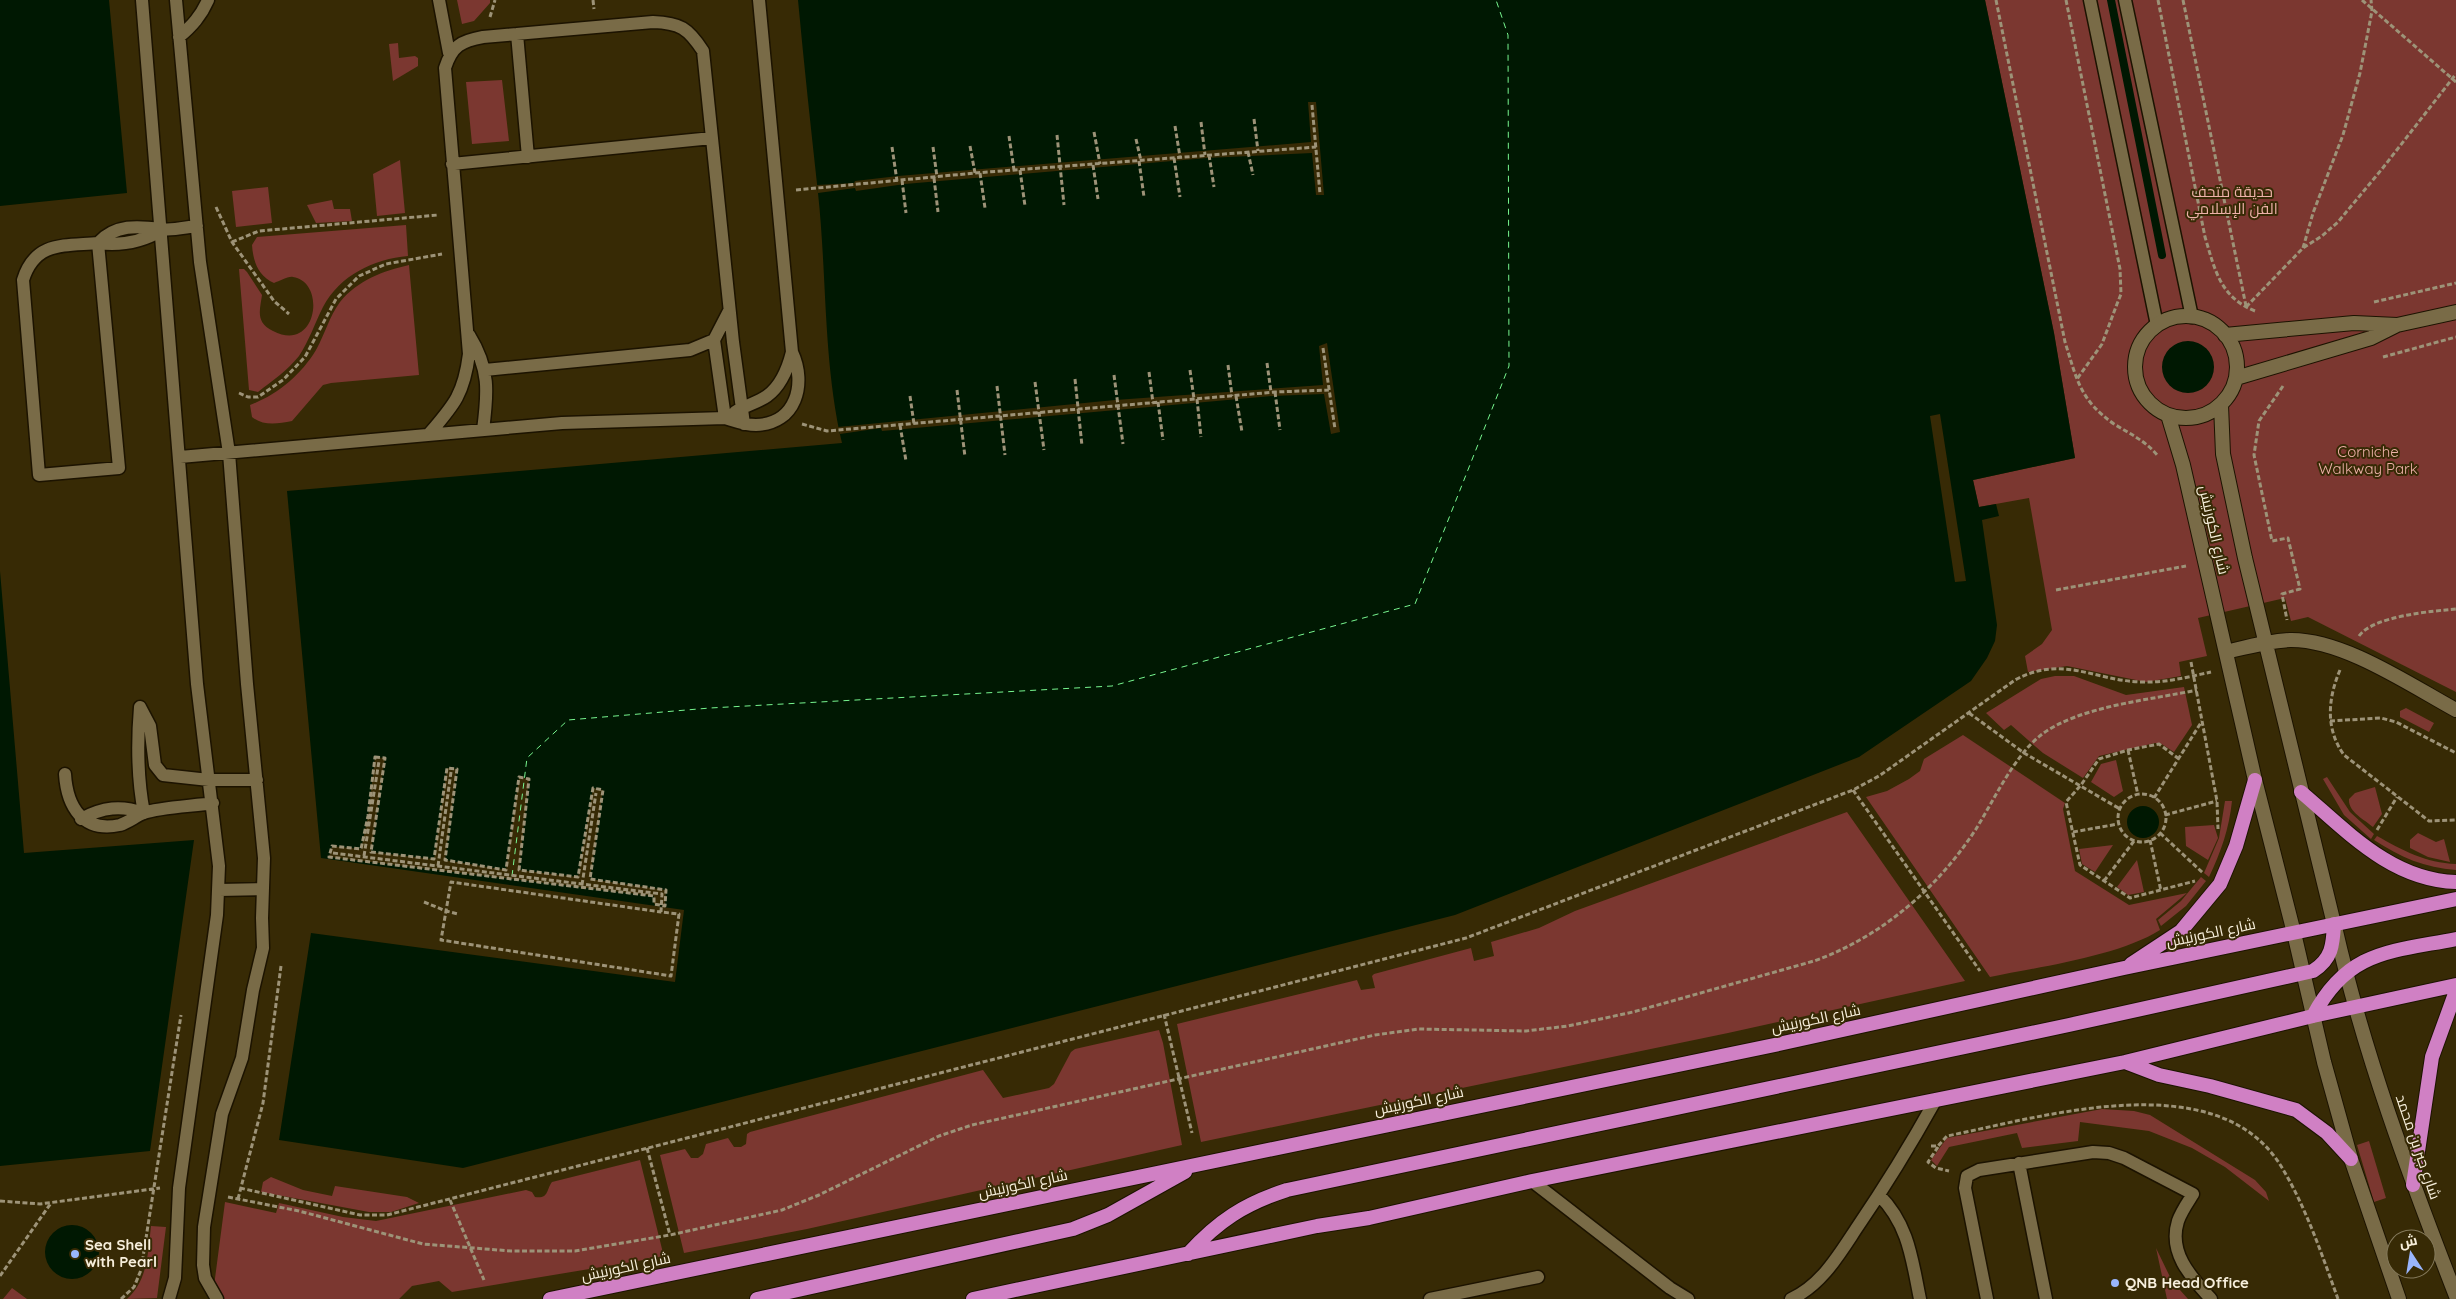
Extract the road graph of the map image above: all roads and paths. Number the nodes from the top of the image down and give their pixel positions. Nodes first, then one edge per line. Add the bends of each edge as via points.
1 (142, 0) edge
2 (176, 0) edge
3 (208, 0) edge
4 (439, 0) edge
5 (759, 0) edge
6 (1996, 0) edge
7 (2066, 0) edge
8 (2090, 0) edge
9 (2125, 0) edge
10 (2158, 0) edge
11 (2183, 0) edge
12 (2362, 0) edge
13 (2372, 0) edge
14 (2372, 11) junction
15 (517, 34) junction
16 (179, 37) junction
17 (450, 53) junction
18 (2456, 74) edge
19 (2454, 81) edge
20 (1312, 105) dead end
21 (1254, 119) dead end
22 (1201, 122) dead end
23 (1175, 126) dead end
24 (1094, 132) dead end
25 (1057, 135) dead end
26 (1009, 136) dead end
27 (712, 138) junction
28 (1136, 139) dead end
29 (933, 146) dead end
30 (970, 146) dead end
31 (892, 147) dead end
32 (1316, 147) junction
33 (1258, 151) junction
34 (1248, 152) junction
35 (1207, 155) junction
36 (528, 157) junction
37 (1174, 158) junction
38 (1180, 158) junction
39 (1140, 161) junction
40 (452, 164) junction
41 (1100, 164) junction
42 (1093, 165) junction
43 (1061, 167) junction
44 (1014, 170) junction
45 (1020, 170) junction
46 (975, 173) junction
47 (980, 173) junction
48 (1254, 175) dead end
49 (935, 178) junction
50 (902, 180) junction
51 (897, 181) junction
52 (1214, 187) dead end
53 (775, 192) junction
54 (1320, 194) dead end
55 (1180, 196) dead end
56 (1144, 198) dead end
57 (1098, 199) dead end
58 (195, 200) junction
59 (1064, 205) dead end
60 (1025, 206) dead end
61 (985, 208) dead end
62 (938, 212) dead end
63 (456, 213) junction
64 (906, 213) dead end
65 (198, 226) junction
66 (162, 230) junction
67 (232, 242) junction
68 (98, 243) junction
69 (2303, 248) junction
70 (460, 252) junction
71 (2456, 283) edge
72 (2370, 302) dead end
73 (2246, 307) junction
74 (730, 311) junction
75 (2456, 312) edge
76 (2262, 313) dead end
77 (289, 314) dead end
78 (2192, 317) junction
79 (2157, 325) junction
80 (2397, 325) junction
81 (468, 333) junction
82 (2225, 335) junction
83 (2456, 337) edge
84 (714, 340) junction
85 (1323, 348) dead end
86 (690, 350) junction
87 (792, 352) junction
88 (2375, 359) dead end
89 (1267, 363) dead end
90 (1228, 365) dead end
91 (719, 368) junction
92 (485, 370) junction
93 (1190, 370) dead end
94 (1149, 372) dead end
95 (1114, 376) dead end
96 (2236, 378) junction
97 (1075, 379) dead end
98 (2076, 380) junction
99 (1035, 382) dead end
100 (2288, 384) dead end
101 (997, 386) dead end
102 (957, 390) dead end
103 (1328, 390) junction
104 (1273, 392) junction
105 (219, 394) junction
106 (910, 396) dead end
107 (1234, 396) junction
108 (1195, 399) junction
109 (1158, 402) junction
110 (1153, 403) junction
111 (2220, 405) junction
112 (1119, 406) junction
113 (742, 408) junction
114 (1079, 409) junction
115 (1039, 412) junction
116 (2168, 415) junction
117 (1000, 416) junction
118 (780, 417) junction
119 (725, 418) junction
120 (960, 420) junction
121 (744, 424) junction
122 (914, 424) junction
123 (900, 425) junction
124 (1335, 429) dead end
125 (484, 430) junction
126 (1280, 430) dead end
127 (1242, 432) dead end
128 (429, 434) junction
129 (1201, 437) dead end
130 (1163, 440) dead end
131 (1123, 444) dead end
132 (1082, 446) dead end
133 (1044, 450) dead end
134 (229, 454) junction
135 (1005, 455) dead end
136 (180, 457) junction
137 (965, 457) dead end
138 (906, 461) dead end
139 (2162, 462) dead end
140 (2185, 556) dead end
141 (2186, 566) junction
142 (2188, 572) dead end
143 (2056, 590) dead end
144 (2456, 609) edge
145 (2357, 638) dead end
146 (2292, 640) junction
147 (2265, 642) junction
148 (2226, 652) junction
149 (2192, 662) dead end
150 (2230, 668) junction
151 (2340, 670) dead end
152 (2212, 672) junction
153 (2194, 675) junction
154 (2214, 681) dead end
155 (2196, 690) junction
156 (2456, 710) edge
157 (1969, 712) junction
158 (2202, 721) junction
159 (2330, 721) junction
160 (2128, 750) junction
161 (2024, 753) junction
162 (2456, 753) edge
163 (2179, 759) junction
164 (379, 761) dead end
165 (451, 772) dead end
166 (65, 774) dead end
167 (209, 780) junction
168 (257, 780) junction
169 (2255, 780) junction
170 (2081, 785) junction
171 (1853, 790) junction
172 (596, 792) dead end
173 (2301, 792) junction
174 (2138, 795) junction
175 (2397, 797) junction
176 (2154, 798) junction
177 (2217, 801) junction
178 (213, 803) junction
179 (2120, 809) junction
180 (144, 813) junction
181 (2165, 815) junction
182 (82, 819) junction
183 (2456, 820) edge
184 (2118, 824) junction
185 (2377, 831) dead end
186 (2073, 832) junction
187 (2160, 833) junction
188 (2219, 838) dead end
189 (2150, 840) junction
190 (2134, 841) junction
191 (333, 852) dead end
192 (364, 856) junction
193 (416, 856) joint
194 (2206, 864) dead end
195 (438, 866) junction
196 (2202, 873) junction
197 (2210, 878) dead end
198 (2104, 881) junction
199 (2456, 882) edge
200 (582, 885) junction
201 (263, 889) junction
202 (219, 890) junction
203 (1924, 891) junction
204 (2161, 891) junction
205 (2456, 899) edge
206 (424, 902) dead end
207 (446, 911) junction
208 (661, 912) junction
209 (458, 914) dead end
210 (2334, 924) junction
211 (2294, 933) junction
212 (2456, 939) edge
213 (282, 961) dead end
214 (2124, 968) junction
215 (1980, 971) dead end
216 (2303, 973) junction
217 (2346, 973) junction
218 (2456, 985) edge
219 (2456, 991) edge
220 (182, 1005) dead end
221 (2354, 1008) junction
222 (1164, 1014) junction
223 (2313, 1016) junction
224 (2124, 1062) junction
225 (1179, 1079) junction
226 (1935, 1101) junction
227 (1192, 1133) dead end
228 (1938, 1146) dead end
229 (647, 1148) junction
230 (2351, 1159) junction
231 (2019, 1163) junction
232 (1198, 1165) junction
233 (1936, 1168) dead end
234 (1532, 1181) junction
235 (2413, 1185) junction
236 (156, 1188) junction
237 (240, 1188) junction
238 (1879, 1195) junction
239 (450, 1200) junction
240 (0, 1201) edge
241 (52, 1202) junction
242 (670, 1235) junction
243 (472, 1249) junction
244 (1188, 1254) junction
245 (0, 1276) edge
246 (1538, 1277) dead end
247 (484, 1280) dead end
248 (2456, 1296) edge
249 (122, 1299) edge
250 (169, 1299) edge
251 (217, 1299) edge
252 (550, 1299) edge
253 (757, 1299) edge
254 (973, 1299) edge
255 (1430, 1299) edge
256 (1688, 1299) edge
257 (1791, 1299) edge
258 (1920, 1299) edge
259 (1987, 1299) edge
260 (2046, 1299) edge
261 (2212, 1299) edge
262 (2398, 1299) edge

1 - 66 lane
2 - 16 lane
3 - 16 lane via 203,11
4 - 17 lane
5 - 53 lane
6 - 98 path via 2065,342
7 - 98 path via 2121,284 2121,294 2102,344
8 - 79 lane
9 - 78 lane
10 - 73 path via 2208,246 2221,284
11 - 73 path
12 - 14 path
13 - 14 path
14 - 19 path
14 - 69 path via 2343,135 2312,213
15 - 17 lane via 466,40
15 - 27 lane via 673,23 691,33 703,51
15 - 36 lane
16 - 58 lane
17 - 40 lane via 445,68
18 - 19 path
19 - 69 path via 2338,222
20 - 32 path
21 - 33 path
22 - 35 path
23 - 38 path
24 - 41 path
25 - 43 path
26 - 44 path
27 - 36 lane
27 - 74 lane
28 - 39 path
29 - 49 path
30 - 46 path
31 - 51 path
32 - 33 path
32 - 54 path
33 - 34 path
34 - 35 path
34 - 48 path
35 - 38 path
35 - 52 path
36 - 40 lane
37 - 38 path
37 - 39 path
37 - 55 path
39 - 41 path
39 - 56 path
40 - 63 lane
41 - 42 path
42 - 43 path
42 - 57 path
43 - 45 path
43 - 59 path
44 - 45 path
44 - 47 path
45 - 60 path
46 - 47 path
46 - 49 path
47 - 61 path
49 - 50 path
49 - 62 path
50 - 51 path
50 - 64 path
51 - 53 path
53 - 87 lane
58 - 65 lane
58 - 67 path via 214,202
63 - 67 path via 259,231
63 - 70 lane
65 - 66 lane
65 - 105 lane
66 - 68 lane via 132,243
66 - 136 lane
67 - 77 path via 274,301
68 - 68 lane via 47,249 35,256 23,280 39,475 119,468
69 - 73 path
70 - 81 lane
70 - 105 path via 386,264 359,276 336,299 305,356 283,380 258,397 234,391
71 - 72 path
73 - 76 path
74 - 84 lane
74 - 113 lane
75 - 80 street
78 - 79 street via 2180,317
78 - 82 street via 2210,323
79 - 116 street via 2137,350 2136,382 2154,408
80 - 82 street via 2354,323
80 - 96 street via 2370,338
81 - 92 lane
81 - 128 lane via 469,354 463,387 456,403
82 - 96 street via 2233,348
83 - 88 path
84 - 86 lane
84 - 91 lane
85 - 103 path
86 - 91 lane via 707,356
86 - 92 lane
87 - 113 lane via 776,387
87 - 118 lane via 800,387 796,399
89 - 104 path
90 - 107 path
91 - 119 lane
92 - 125 lane
93 - 108 path
94 - 110 path
95 - 112 path
96 - 111 street
97 - 114 path
98 - 139 path via 2097,411 2150,446
99 - 115 path
100 - 146 path via 2281,387 2259,421 2254,455 2272,541 2288,538 2300,589 2282,594
101 - 117 path
102 - 120 path
103 - 104 path
103 - 124 path
104 - 107 path
104 - 126 path
105 - 134 lane
106 - 122 path
107 - 108 path
107 - 127 path
108 - 109 path
108 - 129 path
109 - 110 path
109 - 130 path
110 - 112 path
111 - 116 street via 2196,417
111 - 147 street, شارع الكورنيش via 2223,454
112 - 114 path
112 - 131 path
113 - 119 lane
113 - 121 lane
114 - 115 path
114 - 132 path
115 - 117 path
115 - 133 path
116 - 148 street, شارع الكورنيش via 2183,465
117 - 120 path
117 - 135 path
118 - 121 lane via 770,423
118 - 123 path via 827,431
119 - 121 lane
119 - 125 lane via 607,420
120 - 122 path
120 - 137 path
122 - 123 path
123 - 138 path
125 - 128 lane
128 - 134 lane
134 - 136 lane
134 - 168 lane
136 - 167 lane
140 - 141 path
141 - 142 path
141 - 143 path
144 - 145 path via 2403,617 2368,627
146 - 147 street
146 - 156 street via 2323,644 2349,653
147 - 148 street
147 - 173 street, شارع الكورنيش
148 - 150 street, شارع الكورنيش
149 - 153 path
150 - 152 path
150 - 169 street, شارع الكورنيش
151 - 159 path via 2332,695
152 - 153 path
152 - 154 path
153 - 155 path
153 - 157 path via 2141,682 2073,668 2050,668 2026,674
155 - 158 path
155 - 161 path via 2077,716 2040,736
157 - 161 path
157 - 171 path via 1879,776
158 - 163 path
158 - 177 path
159 - 162 path via 2381,718 2396,722
159 - 175 path via 2344,755
160 - 163 path via 2159,744
160 - 170 path via 2099,759
160 - 174 path
161 - 170 path
161 - 203 path via 1975,830 1950,864
163 - 176 path
164 - 192 path
165 - 195 path
166 - 182 lane via 69,798
167 - 168 lane
167 - 178 lane
167 - 180 lane via 169,777 158,771 150,726 140,707 137,749
168 - 201 lane via 263,838
169 - 211 street, شارع الكورنيش
169 - 214 highway via 2236,846 2220,884 2181,931
170 - 179 path
170 - 186 path via 2066,802
171 - 203 path
171 - 222 path via 1466,938
172 - 200 path
173 - 199 highway via 2377,857 2420,876
173 - 210 street, شارع الكورنيش
174 - 176 path
174 - 179 path via 2124,802
175 - 183 path via 2429,821
175 - 185 path
176 - 181 path
177 - 181 path
177 - 188 path
178 - 180 lane
178 - 202 lane
179 - 184 path
180 - 182 lane via 119,807 93,812
180 - 182 lane via 133,820 107,826
181 - 187 path
184 - 186 path
184 - 190 path
186 - 198 path via 2080,865
187 - 189 path
187 - 196 path
189 - 190 path
189 - 204 path
190 - 198 path
191 - 192 path
192 - 195 path
193 - 193 path via 371,852 384,758 375,757 360,850 332,846 329,857 654,896 654,904 665,906 666,890 590,879 603,790 593,788 578,877 519,870 529,779 519,778 506,870 445,860 457,769 446,768 434,859
194 - 196 path
195 - 200 path
196 - 197 path
196 - 204 path via 2194,882
198 - 204 path via 2130,898
200 - 208 path via 662,894
201 - 202 lane
201 - 251 lane via 263,948 242,1058 222,1114 204,1226 205,1278
202 - 250 lane via 179,1188 175,1278
203 - 215 path
203 - 225 path via 1886,925 1840,952 1633,1012 1538,1030 1419,1030 1375,1035
205 - 210 highway, شارع الكورنيش
206 - 207 path
207 - 208 path via 451,882
207 - 208 path via 441,940 671,976 679,914
207 - 209 path
210 - 211 highway, شارع الكورنيش
210 - 216 highway via 2334,946 2330,956 2313,971
210 - 217 street, شارع الكورنيش
211 - 214 highway, شارع الكورنيش
211 - 216 street, شارع الكورنيش
212 - 217 highway via 2378,955
213 - 237 path via 263,1102
214 - 232 highway, شارع الكورنيش via 1779,1044
216 - 223 street, شارع الكورنيش
216 - 244 highway via 1287,1190 1258,1199 1232,1214 1208,1232
217 - 221 street, شارع الكورنيش
217 - 223 highway via 2326,993
218 - 221 highway
219 - 235 highway via 2432,1057
220 - 236 path
221 - 223 highway
221 - 235 street, شارع جبر بن محمد
222 - 225 path
222 - 229 path
223 - 224 highway
223 - 230 street
224 - 226 highway
224 - 230 highway via 2159,1075 2296,1110 2320,1126
225 - 227 path
225 - 242 path via 957,1129 782,1210
226 - 234 highway
226 - 238 lane
228 - 233 path via 1928,1162
229 - 239 path
229 - 242 path
230 - 262 street
231 - 259 lane via 1973,1172 1964,1182
231 - 260 lane
231 - 261 lane via 2093,1152 2109,1153 2193,1194 2178,1220 2174,1244 2192,1279
232 - 252 highway, شارع الكورنيش
232 - 253 highway via 1108,1215 1072,1229
234 - 244 highway
234 - 256 lane
235 - 248 street, شارع جبر بن محمد
236 - 241 path
236 - 249 path via 141,1270 134,1287
237 - 239 path via 374,1216
237 - 243 path via 238,1199 299,1211 423,1244
238 - 257 lane via 1819,1279
238 - 258 lane via 1901,1224
239 - 243 path
240 - 241 path
241 - 245 path
242 - 243 path via 575,1251
243 - 247 path
244 - 254 highway
246 - 255 lane

